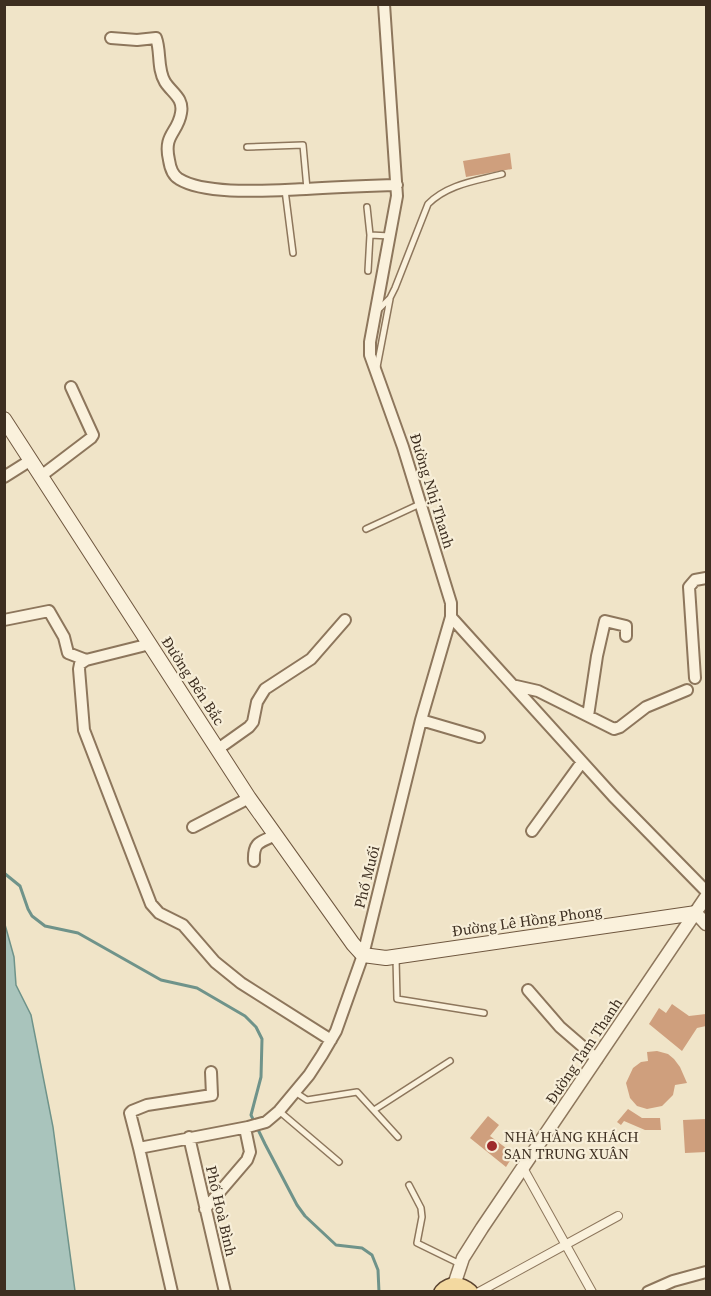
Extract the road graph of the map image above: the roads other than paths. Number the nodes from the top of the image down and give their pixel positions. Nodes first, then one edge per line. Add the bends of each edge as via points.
1 (384, 4) edge
2 (111, 38) dead end
3 (247, 147) dead end
4 (502, 174) dead end
5 (397, 184) junction
6 (307, 189) junction
7 (285, 190) junction
8 (367, 207) dead end
9 (370, 235) junction
10 (390, 236) junction
11 (293, 253) dead end
12 (368, 271) dead end
13 (390, 298) junction
14 (375, 313) junction
15 (376, 373) junction
16 (71, 387) dead end
17 (4, 419) edge
18 (31, 460) junction
19 (41, 476) junction
20 (4, 477) edge
21 (420, 504) junction
22 (366, 529) dead end
23 (706, 578) edge
24 (451, 617) junction
25 (4, 620) edge
26 (345, 620) dead end
27 (626, 636) dead end
28 (150, 644) junction
29 (86, 660) junction
30 (695, 678) dead end
31 (516, 686) junction
32 (687, 690) dead end
33 (588, 716) junction
34 (421, 720) junction
35 (479, 737) dead end
36 (218, 749) junction
37 (582, 762) junction
38 (249, 798) junction
39 (193, 827) dead end
40 (532, 831) dead end
41 (276, 835) junction
42 (254, 861) dead end
43 (706, 891) edge
44 (706, 897) edge
45 (696, 913) junction
46 (706, 924) edge
47 (363, 955) junction
48 (396, 956) junction
49 (528, 990) dead end
50 (484, 1012) dead end
51 (331, 1040) junction
52 (597, 1059) junction
53 (450, 1061) dead end
54 (211, 1072) dead end
55 (295, 1092) junction
56 (374, 1110) junction
57 (279, 1111) junction
58 (247, 1128) junction
59 (189, 1137) junction
60 (398, 1137) dead end
61 (139, 1148) junction
62 (339, 1162) dead end
63 (523, 1168) junction
64 (409, 1185) dead end
65 (205, 1209) junction
66 (618, 1216) dead end
67 (566, 1245) junction
68 (461, 1265) junction
69 (706, 1272) edge
70 (448, 1288) edge
71 (172, 1292) edge
72 (225, 1292) edge
73 (470, 1292) edge
74 (479, 1292) edge
75 (592, 1292) edge
76 (648, 1292) edge

1 - 5 street, Đường Nhị Thanh
2 - 7 street via 156,38 165,82 182,105 180,120 167,142 172,172 178,178 212,188
3 - 6 lane via 303,145
4 - 13 lane via 450,187 428,204
5 - 6 street
5 - 10 street, Đường Nhị Thanh
6 - 7 street
7 - 11 lane
8 - 9 lane
9 - 10 lane
9 - 12 lane
10 - 14 street, Đường Nhị Thanh
13 - 14 lane
13 - 15 lane
14 - 15 street, Đường Nhị Thanh via 370,355
15 - 21 street, Đường Nhị Thanh
16 - 19 street via 93,435
17 - 18 main road, Đường Bến Bắc
18 - 19 main road, Đường Bến Bắc
18 - 20 street
19 - 28 main road, Đường Bến Bắc
21 - 22 lane
21 - 24 street, Đường Nhị Thanh via 451,603
23 - 30 street via 695,580 688,587
24 - 31 street
24 - 34 street, Phố Muối
25 - 29 street via 49,611 68,653
26 - 36 street via 310,659 265,689 253,722
27 - 33 street via 626,626 605,621
28 - 29 street
28 - 36 main road, Đường Bến Bắc
29 - 51 street via 79,669 84,730 155,910 183,925 215,962 241,983
31 - 33 street via 538,691
31 - 37 street
32 - 33 street via 641,710 620,727 610,728
34 - 35 street
34 - 47 street, Phố Muối
36 - 38 main road, Đường Bến Bắc
37 - 40 street
37 - 43 street
38 - 39 street
38 - 41 main road, Đường Bến Bắc
41 - 42 street via 256,845
41 - 47 main road, Đường Bến Bắc
44 - 45 street, Đường Tam Thanh
45 - 46 street
45 - 48 main road, Đường Lê Hồng Phong
45 - 52 street, Đường Tam Thanh
47 - 48 main road, Đường Lê Hồng Phong
47 - 51 street, Phố Muối
48 - 50 lane via 397,999
49 - 52 street via 560,1027
51 - 55 street, Phố Muối
52 - 63 street, Đường Tam Thanh
53 - 56 lane
54 - 61 street via 212,1095 147,1105 130,1113
55 - 56 lane via 307,1100 357,1092
55 - 57 street, Phố Muối
56 - 60 lane
57 - 58 street, Phố Muối via 266,1122
57 - 62 lane
58 - 59 street
58 - 65 street via 247,1160
59 - 61 street
59 - 65 street, Phố Hoà Bình
61 - 71 street
63 - 67 street
63 - 68 street, Đường Tam Thanh
64 - 68 lane via 421,1208 417,1243
65 - 72 street, Phố Hoà Bình
66 - 67 street
67 - 74 street
67 - 75 street
68 - 70 street, Đường Tam Thanh
69 - 76 street
70 - 73 main road via 463,1286

